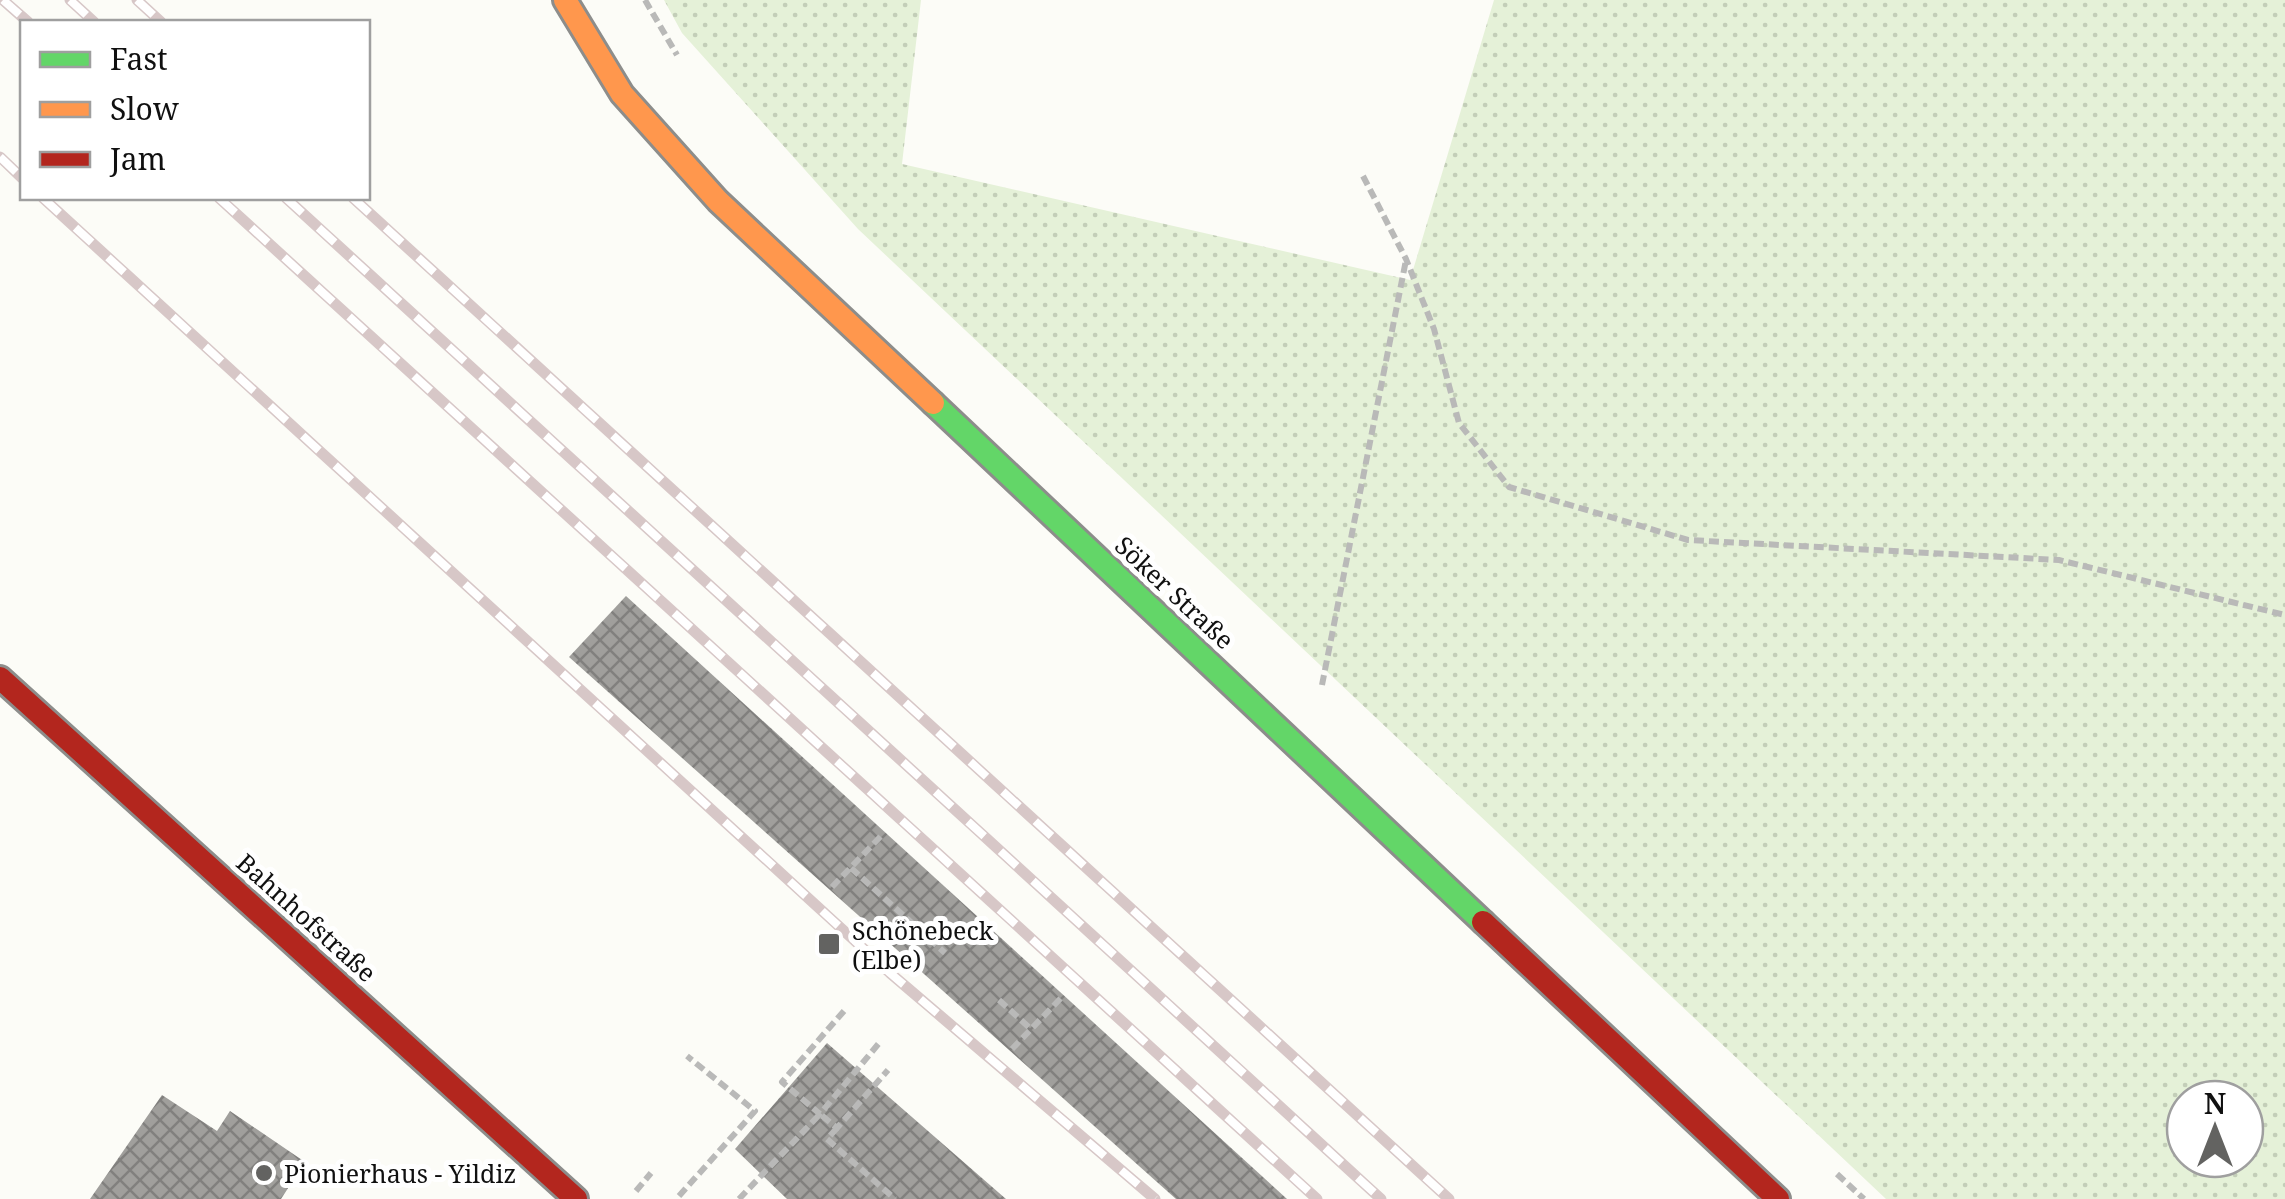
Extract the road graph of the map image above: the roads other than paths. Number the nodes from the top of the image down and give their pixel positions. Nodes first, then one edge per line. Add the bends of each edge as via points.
1 (565, 0) edge
2 (0, 678) edge
3 (576, 1199) edge
4 (1778, 1199) edge

1 - 4 street, Söker Straße via 622,94 718,201
2 - 3 street, Bahnhofstraße

